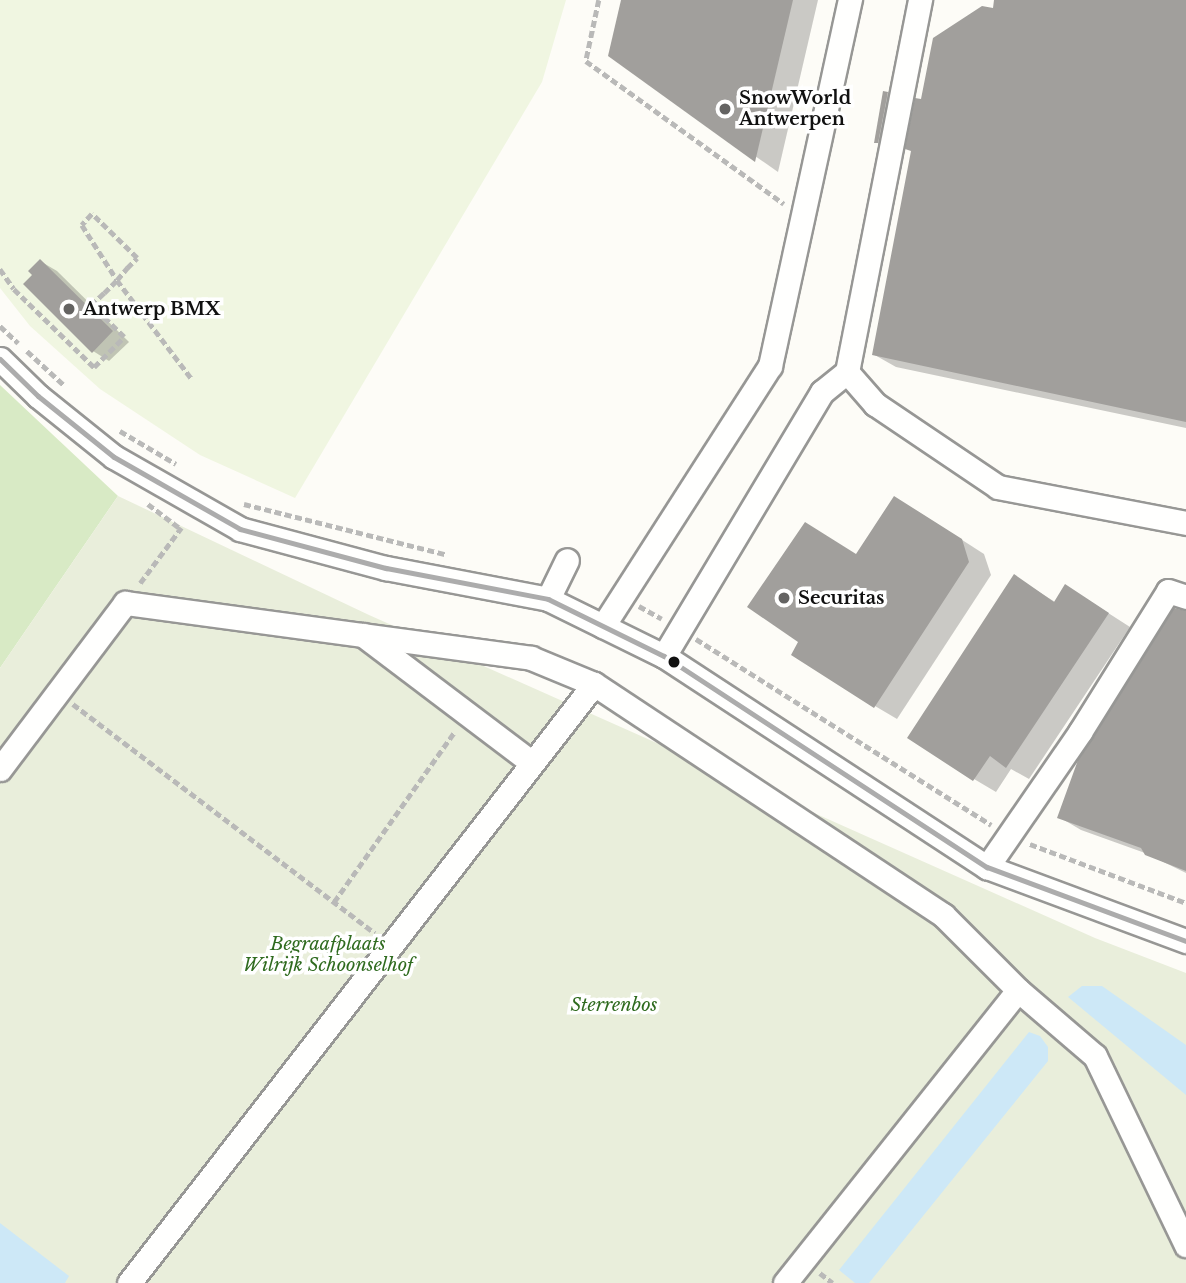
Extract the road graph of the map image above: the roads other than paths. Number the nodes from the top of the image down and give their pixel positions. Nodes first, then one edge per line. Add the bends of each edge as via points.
1 (850, 0) edge
2 (920, 0) edge
3 (0, 359) edge
4 (847, 372) junction
5 (1186, 523) edge
6 (567, 561) dead end
7 (1186, 597) edge
8 (548, 598) junction
9 (603, 626) junction
10 (360, 634) junction
11 (664, 656) junction
12 (594, 684) junction
13 (531, 762) junction
14 (0, 769) edge
15 (987, 867) junction
16 (1186, 941) edge
17 (1018, 990) junction
18 (1186, 1245) edge
19 (129, 1283) edge
20 (785, 1283) edge

1 - 9 street via 770,366
2 - 4 street
3 - 8 street via 114,457 240,529 373,565
4 - 5 street via 875,404 998,487
4 - 11 street via 822,392
6 - 8 street
7 - 15 street via 1168,591 1080,732
8 - 9 street
9 - 11 street
10 - 12 street via 531,658
10 - 13 street
10 - 14 street via 125,603
11 - 15 street
12 - 13 street
12 - 17 street via 943,915
13 - 19 street
15 - 16 street
17 - 18 street via 1095,1056
17 - 20 street

